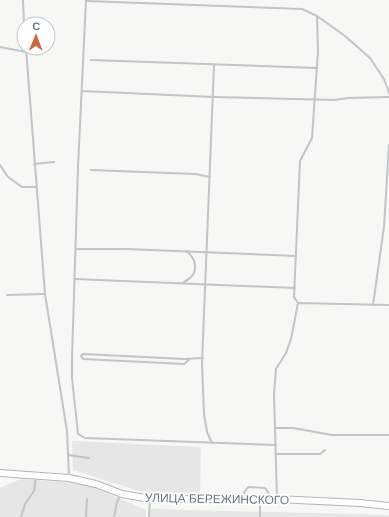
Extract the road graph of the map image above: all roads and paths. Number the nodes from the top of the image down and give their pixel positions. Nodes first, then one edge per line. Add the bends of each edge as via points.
1 (23, 0) edge
2 (86, 0) edge
3 (24, 16) edge
4 (317, 16) junction
5 (0, 46) edge
6 (16, 50) edge
7 (26, 56) edge
8 (91, 60) dead end
9 (214, 65) junction
10 (317, 68) junction
11 (82, 91) junction
12 (389, 93) edge
13 (214, 97) junction
14 (389, 97) edge
15 (314, 99) junction
16 (389, 145) edge
17 (54, 162) dead end
18 (34, 164) junction
19 (0, 165) edge
20 (91, 170) dead end
21 (210, 177) junction
22 (36, 187) junction
23 (76, 249) junction
24 (186, 251) junction
25 (207, 252) junction
26 (296, 256) junction
27 (75, 279) junction
28 (183, 282) junction
29 (206, 284) junction
30 (295, 288) junction
31 (45, 294) junction
32 (7, 296) dead end
33 (298, 303) junction
34 (373, 305) junction
35 (389, 305) edge
36 (203, 358) junction
37 (190, 359) junction
38 (275, 428) junction
39 (389, 435) edge
40 (212, 443) junction
41 (276, 445) junction
42 (324, 450) dead end
43 (276, 454) junction
44 (68, 456) junction
45 (88, 458) dead end
46 (0, 473) edge
47 (36, 475) junction
48 (69, 478) junction
49 (122, 494) junction
50 (240, 498) junction
51 (87, 499) dead end
52 (150, 499) junction
53 (260, 499) junction
54 (275, 499) junction
55 (389, 506) edge
56 (21, 517) edge
57 (86, 517) edge
58 (114, 517) edge
59 (149, 517) edge
60 (260, 517) edge

1 - 3 lane
2 - 4 lane via 302,9
2 - 11 lane
4 - 10 lane
4 - 12 lane via 370,58 384,79
5 - 6 lane
7 - 18 lane
8 - 9 lane
9 - 10 lane
9 - 13 lane
10 - 15 lane
11 - 13 lane
11 - 23 lane
13 - 15 lane
13 - 21 lane
14 - 15 lane
15 - 26 lane via 312,138 300,161
16 - 34 lane via 384,227
17 - 18 lane
18 - 22 lane
19 - 22 lane via 8,177 22,187
20 - 21 lane via 196,174
21 - 25 lane
22 - 31 lane
23 - 24 lane
23 - 27 lane
24 - 25 lane
24 - 28 lane via 196,265 189,280
25 - 26 lane
25 - 29 lane
26 - 30 lane
27 - 28 lane
27 - 40 lane via 72,378 78,434 84,438
28 - 29 lane
29 - 30 lane
29 - 36 lane
30 - 33 lane via 294,297
31 - 32 lane
31 - 44 lane via 67,431
33 - 34 lane
33 - 38 lane via 291,340 276,369
34 - 35 lane
36 - 37 lane
36 - 40 lane via 204,414
37 - 37 lane via 83,354 81,356 83,359 184,364
38 - 39 lane via 293,428 332,435
38 - 41 lane
40 - 41 lane
41 - 43 lane
42 - 43 lane via 320,454
43 - 54 lane
44 - 45 lane
44 - 48 lane
46 - 47 main road, УЛИЦА БЕРЕЖИНСКОГО
47 - 48 main road, УЛИЦА БЕРЕЖИНСКОГО
47 - 56 lane via 34,491 25,504
48 - 49 main road, УЛИЦА БЕРЕЖИНСКОГО via 96,484
49 - 52 main road, УЛИЦА БЕРЕЖИНСКОГО
49 - 58 lane via 117,502
50 - 52 main road, УЛИЦА БЕРЕЖИНСКОГО
50 - 53 main road, УЛИЦА БЕРЕЖИНСКОГО
50 - 54 lane via 248,487 265,488
51 - 57 lane
52 - 59 lane
53 - 54 main road, УЛИЦА БЕРЕЖИНСКОГО
53 - 60 lane
54 - 55 main road, УЛИЦА БЕРЕЖИНСКОГО

